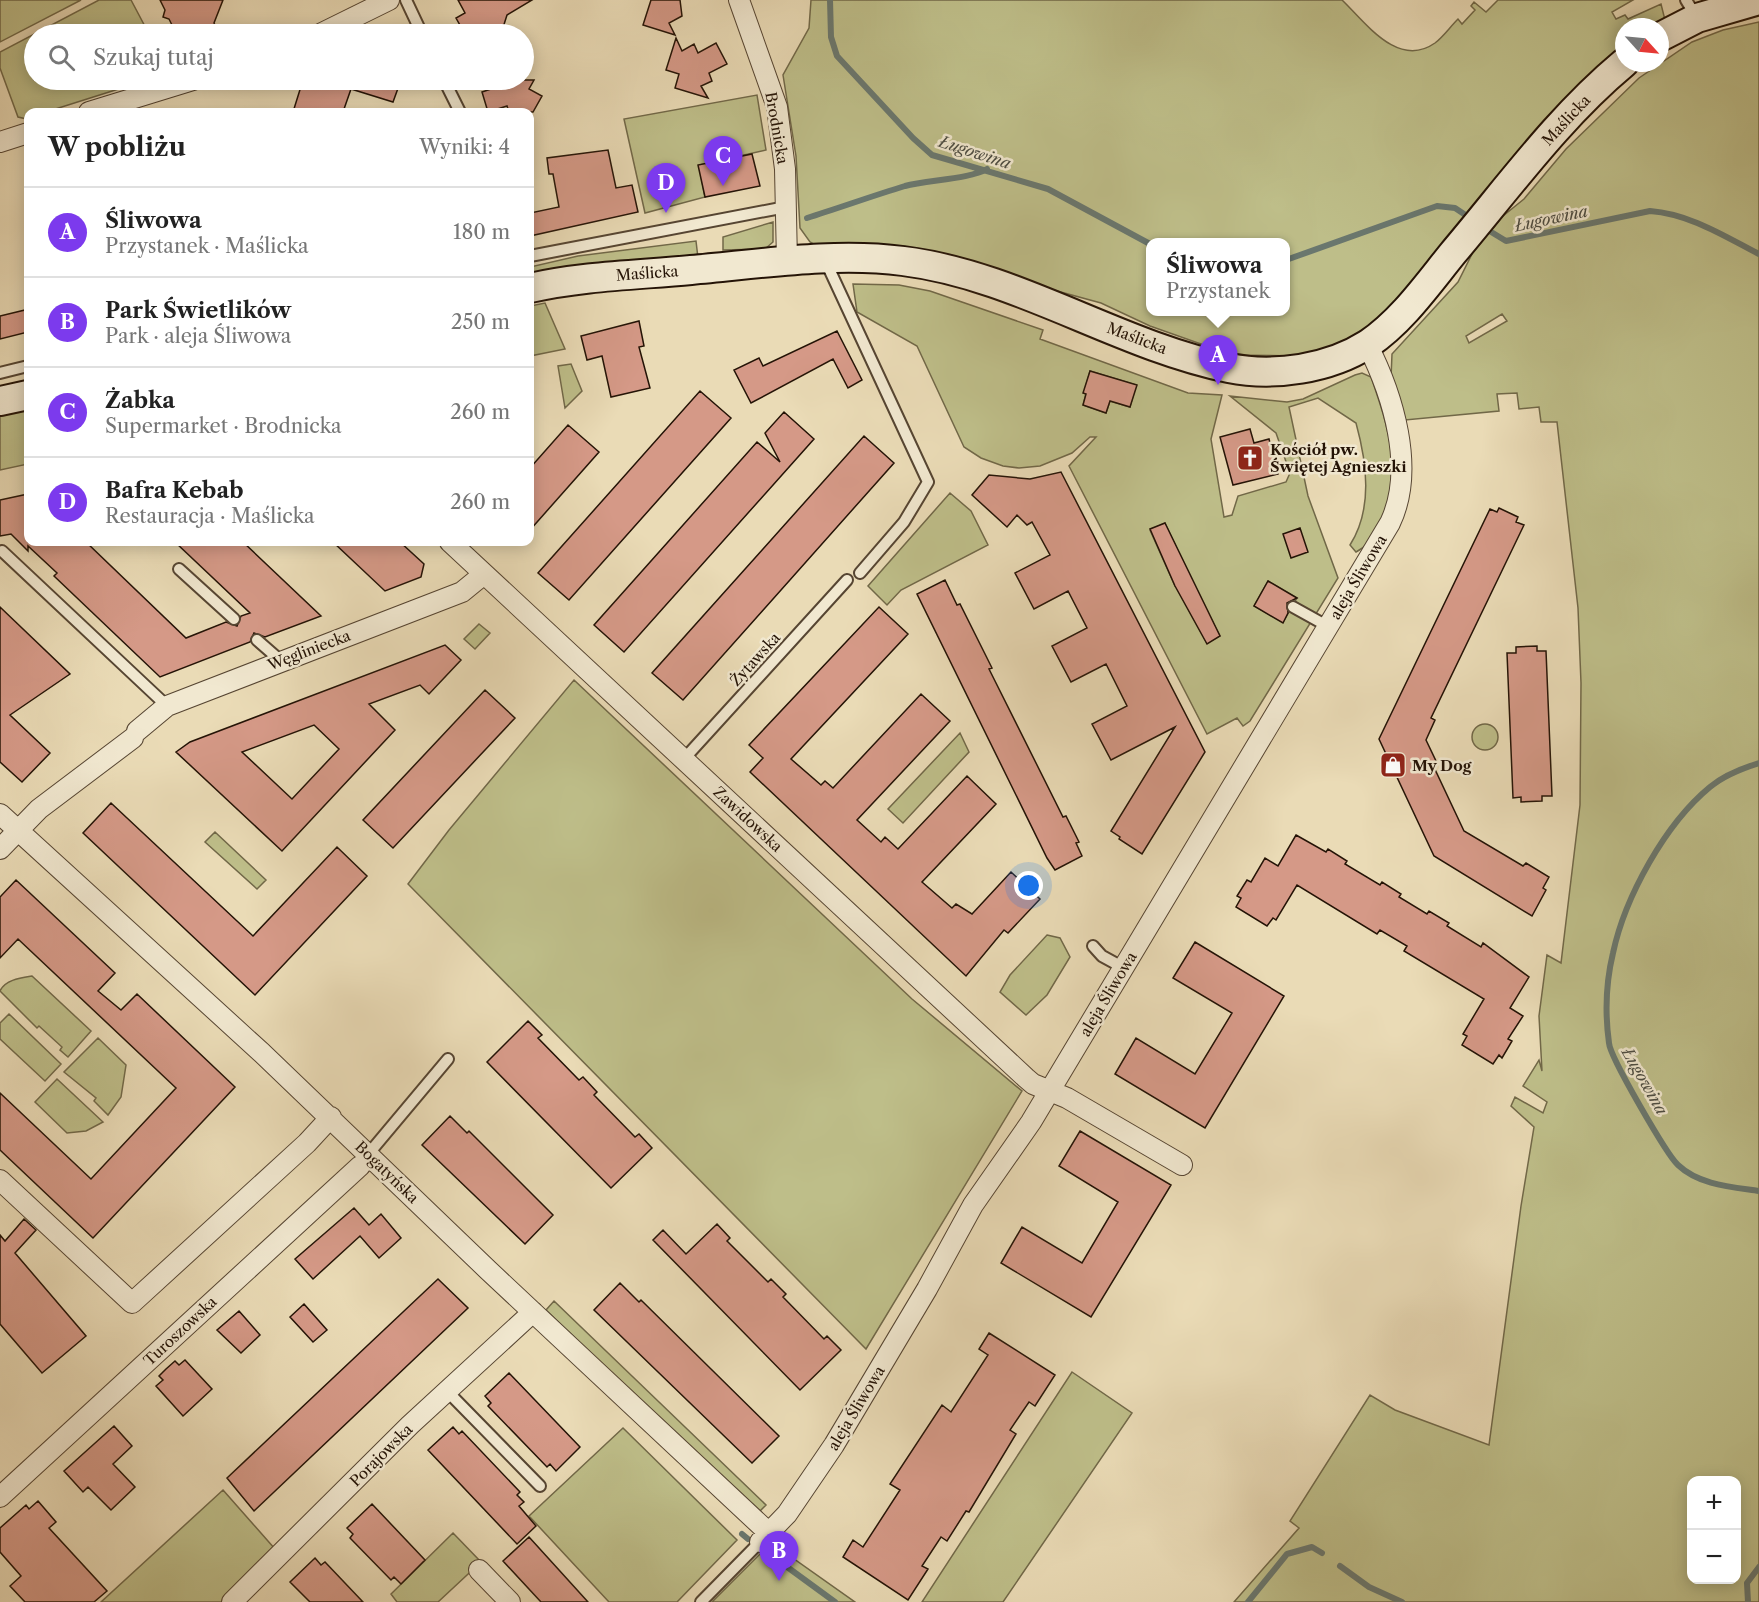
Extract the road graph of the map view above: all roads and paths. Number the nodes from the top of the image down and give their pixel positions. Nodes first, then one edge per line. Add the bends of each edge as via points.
1 (389, 0) edge
2 (406, 0) edge
3 (739, 0) edge
4 (1759, 0) edge
5 (1691, 9) edge
6 (340, 24) edge
7 (417, 24) edge
8 (1669, 29) edge
9 (1615, 71) edge
10 (160, 90) edge
11 (449, 90) edge
12 (102, 108) edge
13 (458, 108) edge
14 (24, 134) edge
15 (0, 142) edge
16 (786, 207) junction
17 (534, 255) edge
18 (825, 260) junction
19 (787, 261) junction
20 (534, 287) edge
21 (1367, 344) junction
22 (24, 367) edge
23 (0, 373) edge
24 (24, 396) edge
25 (0, 401) edge
26 (454, 546) edge
27 (2, 552) dead end
28 (179, 569) dead end
29 (860, 573) dead end
30 (484, 574) junction
31 (847, 580) dead end
32 (1293, 607) dead end
33 (234, 619) dead end
34 (1329, 627) junction
35 (257, 640) dead end
36 (281, 661) junction
37 (167, 706) junction
38 (684, 759) junction
39 (0, 814) edge
40 (18, 831) junction
41 (0, 849) edge
42 (1093, 946) dead end
43 (1124, 968) junction
44 (448, 1059) dead end
45 (1049, 1090) junction
46 (331, 1118) junction
47 (364, 1161) junction
48 (1182, 1165) dead end
49 (0, 1180) edge
50 (532, 1312) junction
51 (448, 1392) junction
52 (540, 1486) dead end
53 (0, 1497) edge
54 (765, 1538) junction
55 (479, 1570) dead end
56 (232, 1602) edge
57 (510, 1602) edge
58 (701, 1602) edge

1 - 6 street
2 - 7 lane
3 - 16 street, Brodnicka via 777,107
4 - 5 street
5 - 8 street
9 - 21 street, Maślicka via 1590,93 1516,176 1408,307
10 - 12 street
11 - 13 lane
14 - 15 street
16 - 17 lane
16 - 19 street, Brodnicka
18 - 19 street, Maślicka
18 - 21 street, Maślicka via 883,259 936,267 1032,298 1165,349 1230,368 1274,371 1316,366
18 - 29 lane via 928,482 904,522
19 - 20 street, Maślicka
21 - 34 street, aleja Śliwowa via 1380,372 1402,453 1402,488 1390,523
22 - 23 lane
24 - 25 street
26 - 30 street, Zawidowska
27 - 37 lane
28 - 33 lane
30 - 36 street, Węgliniecka via 462,592
30 - 38 street, Zawidowska
31 - 38 lane, Żytawska
32 - 34 lane
34 - 43 street, aleja Śliwowa
35 - 36 lane
36 - 37 street, Węgliniecka
37 - 40 street, Węgliniecka via 39,809
38 - 45 street, Zawidowska via 960,1019 1033,1084
39 - 40 street, Bogatyńska
40 - 41 street, Węgliniecka
40 - 46 street, Bogatyńska
42 - 43 lane
43 - 45 street, aleja Śliwowa
44 - 47 lane
45 - 48 street, Zawidowska
45 - 54 street, aleja Śliwowa via 973,1205 839,1436 787,1514
46 - 47 street, Bogatyńska
46 - 49 street via 132,1303
47 - 50 street, Bogatyńska
47 - 53 street, Turoszowska
50 - 51 street, Porajowska
50 - 54 street, Bogatyńska
51 - 52 lane
51 - 56 street, Porajowska
54 - 58 lane, aleja Śliwowa
55 - 57 street

